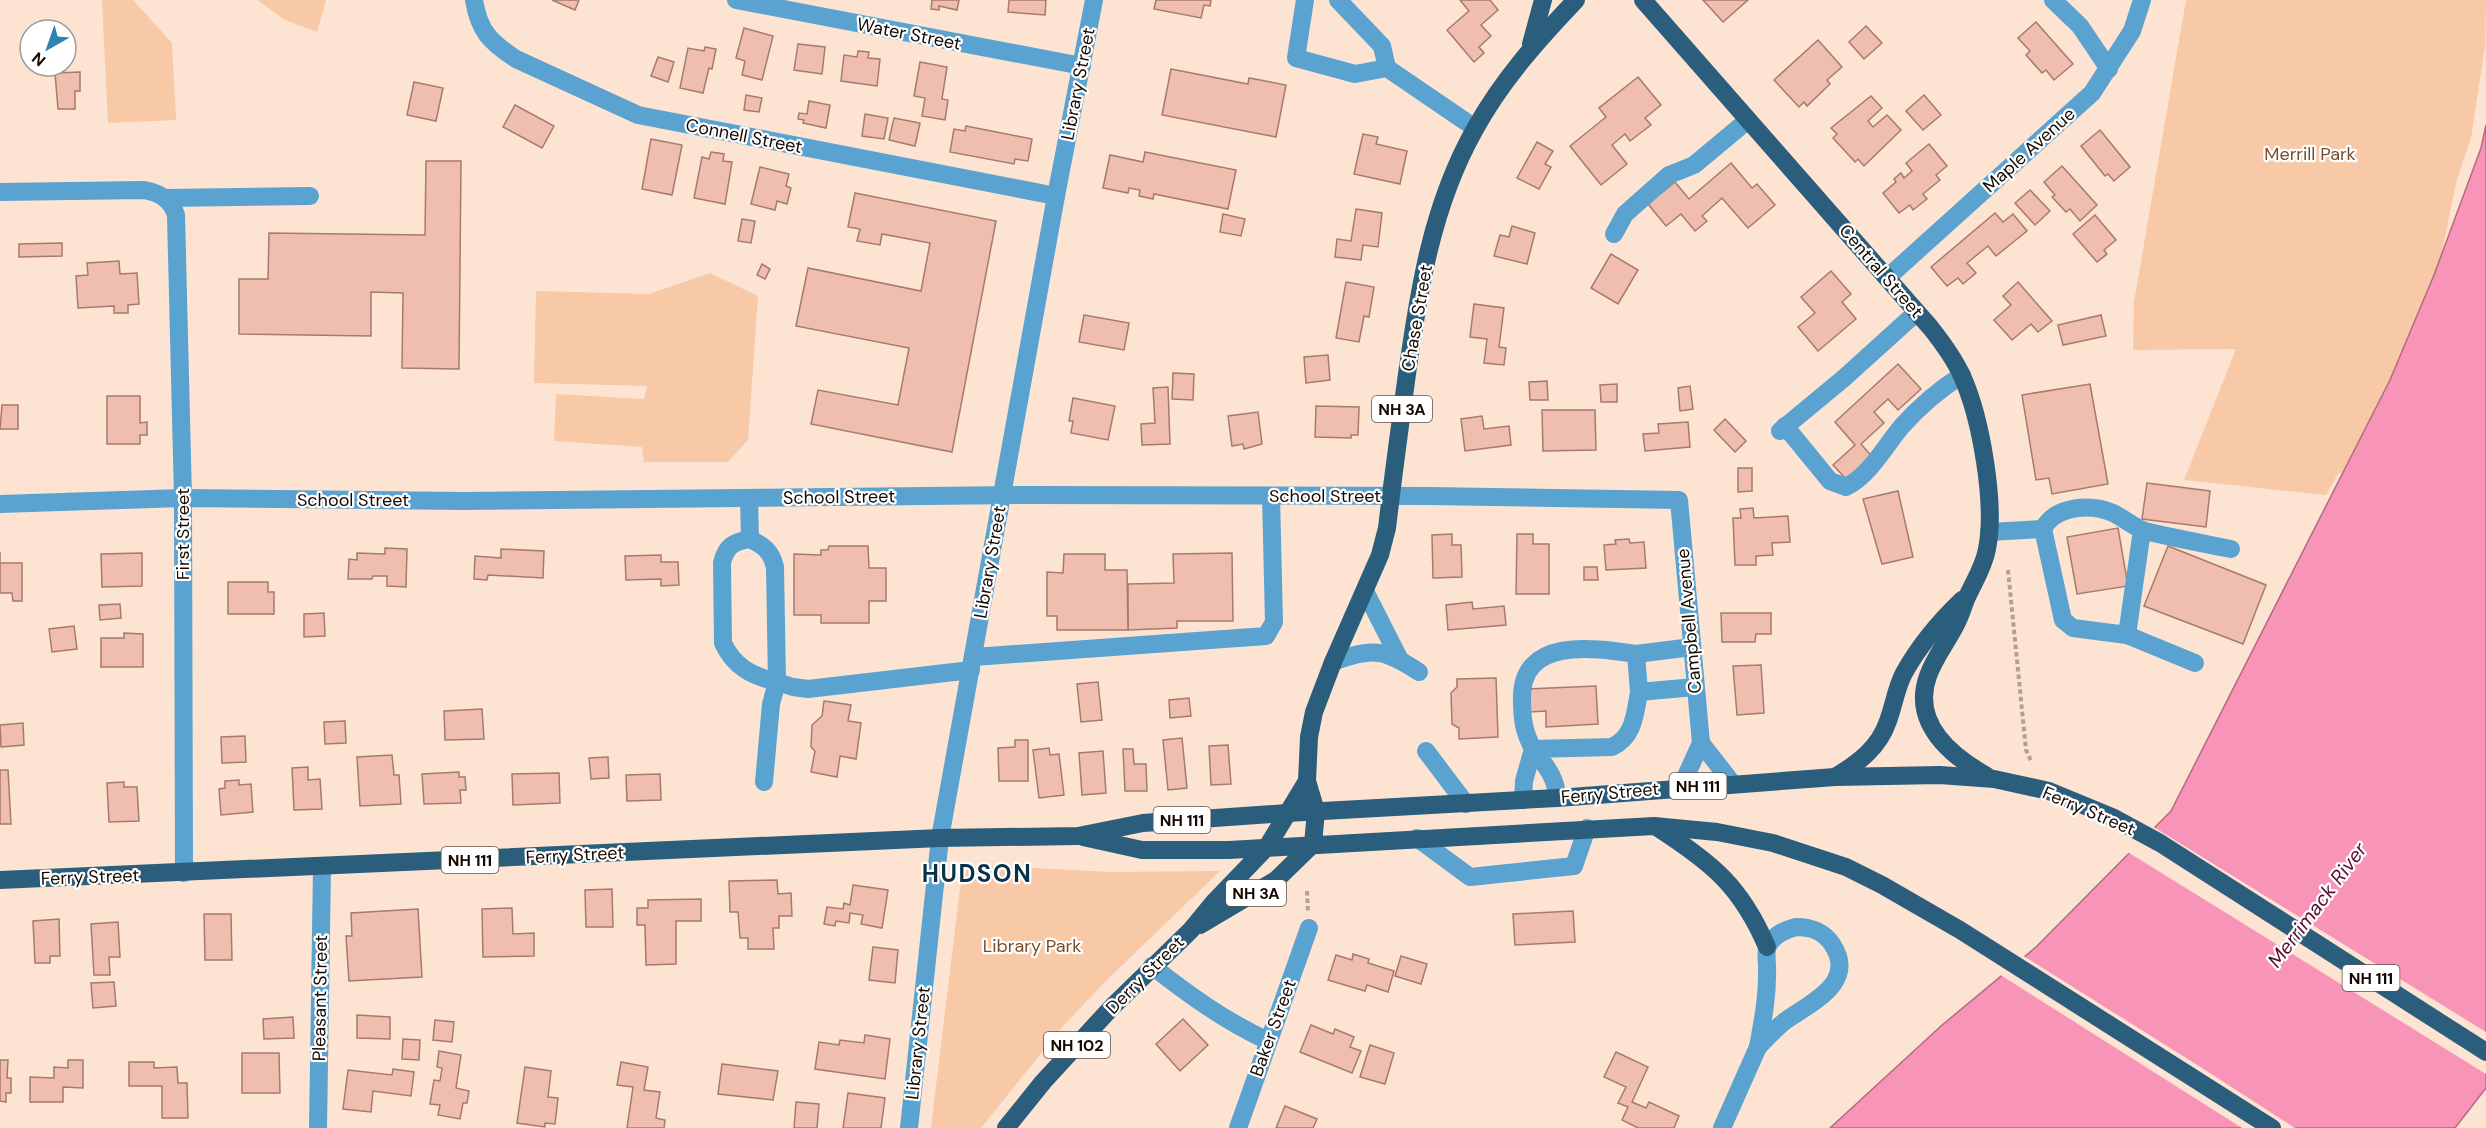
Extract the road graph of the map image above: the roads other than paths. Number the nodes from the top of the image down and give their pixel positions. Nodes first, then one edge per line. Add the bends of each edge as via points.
1 (474, 0) edge
2 (736, 0) edge
3 (1094, 0) edge
4 (1305, 0) edge
5 (1338, 0) edge
6 (1543, 0) edge
7 (1576, 0) edge
8 (1643, 0) edge
9 (2053, 0) edge
10 (2142, 0) edge
11 (1529, 49) junction
12 (1082, 66) junction
13 (1388, 68) junction
14 (2109, 69) junction
15 (1748, 120) junction
16 (1475, 128) junction
17 (0, 192) edge
18 (310, 196) dead end
19 (1056, 196) junction
20 (165, 198) junction
21 (1614, 234) dead end
22 (1887, 278) junction
23 (1917, 312) junction
24 (1962, 375) junction
25 (1002, 496) junction
26 (1271, 496) junction
27 (1391, 496) junction
28 (183, 498) junction
29 (749, 499) junction
30 (1679, 500) joint
31 (0, 504) edge
32 (2043, 529) junction
33 (2142, 530) junction
34 (1989, 532) junction
35 (750, 539) junction
36 (2231, 549) dead end
37 (1365, 591) junction
38 (1968, 594) junction
39 (2127, 635) junction
40 (1692, 647) junction
41 (1636, 654) junction
42 (1400, 660) junction
43 (1333, 662) junction
44 (973, 663) junction
45 (2195, 663) dead end
46 (1419, 672) dead end
47 (777, 682) junction
48 (1695, 687) junction
49 (1639, 692) junction
50 (1701, 743) junction
51 (1533, 749) junction
52 (1426, 751) dead end
53 (1835, 777) junction
54 (1994, 779) junction
55 (1307, 781) junction
56 (764, 782) dead end
57 (1733, 784) junction
58 (1681, 787) junction
59 (1557, 798) junction
60 (1523, 800) junction
61 (1466, 804) junction
62 (1316, 811) junction
63 (1287, 813) junction
64 (1654, 826) junction
65 (1587, 828) junction
66 (1078, 836) junction
67 (940, 838) junction
68 (1417, 838) junction
69 (1314, 844) junction
70 (1267, 847) junction
71 (322, 867) junction
72 (184, 873) junction
73 (0, 880) edge
74 (1309, 928) dead end
75 (1191, 930) junction
76 (1767, 946) junction
77 (1152, 966) junction
78 (1268, 1041) junction
79 (1758, 1047) junction
80 (2486, 1052) edge
81 (318, 1128) edge
82 (909, 1128) edge
83 (1006, 1128) edge
84 (1238, 1128) edge
85 (1722, 1128) edge
86 (2272, 1128) edge

1 - 19 street, Connell Street via 477,19 499,48 638,115
2 - 12 street, Water Street
3 - 12 street, Library Street
4 - 13 street via 1296,58 1354,74
5 - 13 street via 1382,46
6 - 11 main road, NH 3A
7 - 11 main road, Chase Street / NH 3A
8 - 15 main road, Central Street
9 - 14 street via 2080,26
10 - 14 street, Maple Avenue via 2132,31
11 - 16 main road, Chase Street / NH 3A
12 - 19 street, Library Street
13 - 16 street
14 - 22 street, Maple Avenue via 2078,108
15 - 21 street via 1694,165 1669,175 1625,214
15 - 22 main road, Central Street
16 - 27 main road, Chase Street / NH 3A via 1444,193 1433,228 1411,346
17 - 20 street via 144,190
18 - 20 street
19 - 25 street, Library Street
20 - 28 street, First Street via 176,215
22 - 23 main road, Central Street
23 - 24 main road, Central Street
23 - 24 street via 1783,429 1830,481 1846,487 1873,464 1914,415
24 - 34 main road, Central Street via 1973,404 1983,457
25 - 26 street, School Street
25 - 29 street, School Street
25 - 44 street, Library Street
26 - 27 street, School Street
26 - 44 street via 1274,622 1266,636
27 - 30 street, School Street
27 - 37 main road, Chase Street / NH 3A via 1380,555
28 - 29 street, School Street
28 - 31 street, School Street
28 - 72 street, First Street
29 - 35 street
30 - 40 street, Campbell Avenue
32 - 33 street via 2057,513 2091,509 2111,512
32 - 34 street
32 - 39 street via 2062,620 2073,628
33 - 36 street
33 - 39 street
34 - 38 main road, Central Street via 1987,552
35 - 47 street via 765,547 775,567
35 - 47 street via 730,545 724,552 723,643 744,670
37 - 42 street
37 - 43 main road, Chase Street / NH 3A
38 - 53 main road via 1923,644 1905,671 1888,722 1873,749
38 - 54 main road via 1926,679 1926,709 1936,734 1949,751
39 - 45 street
40 - 41 street
40 - 48 street, Campbell Avenue
41 - 49 street
41 - 51 street via 1572,648 1547,655 1538,662 1527,674 1521,695 1522,725
42 - 43 street via 1373,651
42 - 46 street
43 - 55 main road, Chase Street / NH 3A via 1314,712
44 - 47 street via 808,689
44 - 67 street, Library Street
47 - 56 street via 771,704
48 - 49 street
48 - 50 street, Campbell Avenue
49 - 51 street via 1629,734 1623,742 1612,747
50 - 57 street
50 - 58 street
51 - 59 street via 1557,786
51 - 60 street
52 - 61 street
53 - 54 main road, Ferry Street / NH 111 via 1940,775
53 - 57 main road, Ferry Street / NH 111
54 - 80 main road, Ferry Street / NH 111 via 2049,791 2112,817 2160,843
55 - 62 main road, Chase Street / NH 3A
55 - 63 main road, NH 3A
57 - 58 main road, Ferry Street / NH 111
58 - 59 main road, Ferry Street / NH 111
59 - 60 main road, Ferry Street / NH 111
60 - 61 main road, Ferry Street / NH 111
61 - 62 main road, Ferry Street / NH 111
62 - 63 main road, Ferry Street / NH 111
62 - 69 main road, Chase Street / NH 3A
63 - 66 main road, Ferry Street / NH 111 via 1143,823
63 - 70 main road, Derry Street / NH 3A
64 - 65 main road, Ferry Street / NH 111
64 - 76 main road via 1691,849 1727,880 1756,921
64 - 86 main road, Ferry Street / NH 111 via 1773,843 1846,867 1960,930
65 - 68 main road, Ferry Street / NH 111
65 - 68 street via 1574,866 1470,877
66 - 67 main road, Ferry Street / NH 111
66 - 70 main road, Ferry Street / NH 111 via 1142,850
67 - 71 main road, Ferry Street / NH 111
67 - 82 street, Library Street
68 - 69 main road, Ferry Street / NH 111
69 - 70 main road, Ferry Street / NH 111
69 - 75 main road, Derry Street / NH 3A via 1276,880
70 - 75 main road, Derry Street / NH 3A
71 - 72 main road, Ferry Street / NH 111
71 - 81 street, Pleasant Street
72 - 73 main road, Ferry Street / NH 111
74 - 78 street, Baker Street
75 - 77 main road, Derry Street / NH 102
76 - 79 street via 1767,994
76 - 79 street via 1784,930 1808,927 1829,939 1836,950 1838,974 1825,995 1784,1022
77 - 78 street via 1212,1012
77 - 83 main road, Derry Street / NH 102 via 1077,1044
78 - 84 street, Baker Street
79 - 85 street

